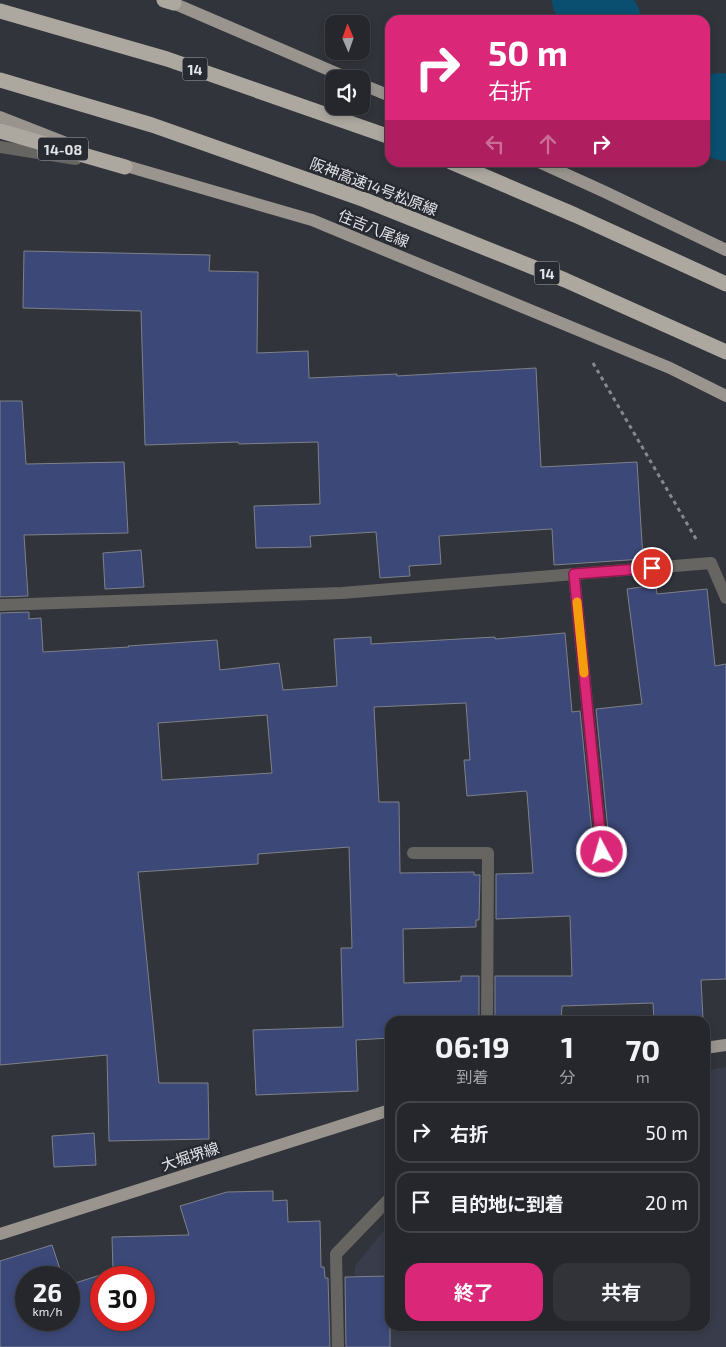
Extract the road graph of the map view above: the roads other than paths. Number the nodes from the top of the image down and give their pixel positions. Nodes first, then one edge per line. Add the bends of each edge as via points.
1 (168, 1) edge
2 (0, 11) edge
3 (329, 70) edge
4 (0, 80) edge
5 (370, 88) edge
6 (385, 94) edge
7 (0, 117) edge
8 (0, 131) edge
9 (385, 135) edge
10 (0, 147) edge
11 (125, 167) junction
12 (463, 167) edge
13 (550, 167) edge
14 (726, 250) edge
15 (725, 283) edge
16 (726, 352) edge
17 (726, 396) edge
18 (574, 574) junction
19 (726, 598) edge
20 (0, 605) edge
21 (602, 852) dead end
22 (413, 853) dead end
23 (487, 1016) edge
24 (726, 1045) edge
25 (710, 1047) edge
26 (385, 1112) edge
27 (385, 1203) edge
28 (0, 1234) edge
29 (338, 1347) edge

1 - 3 main road
2 - 9 highway, 14 via 167,59
4 - 16 highway, 阪神高速14号松原線 / 14 via 152,125 365,200 565,280
5 - 6 main road
7 - 11 main road, 住吉八尾線
8 - 11 highway, 14-08
10 - 11 street
11 - 17 main road, 住吉八尾線 via 312,220 670,368
12 - 15 highway
13 - 14 main road
18 - 19 street via 711,563
18 - 20 street via 342,593
18 - 21 street
22 - 23 street via 488,853
24 - 25 main road
26 - 28 main road, 大堀堺線
27 - 29 street via 336,1254

